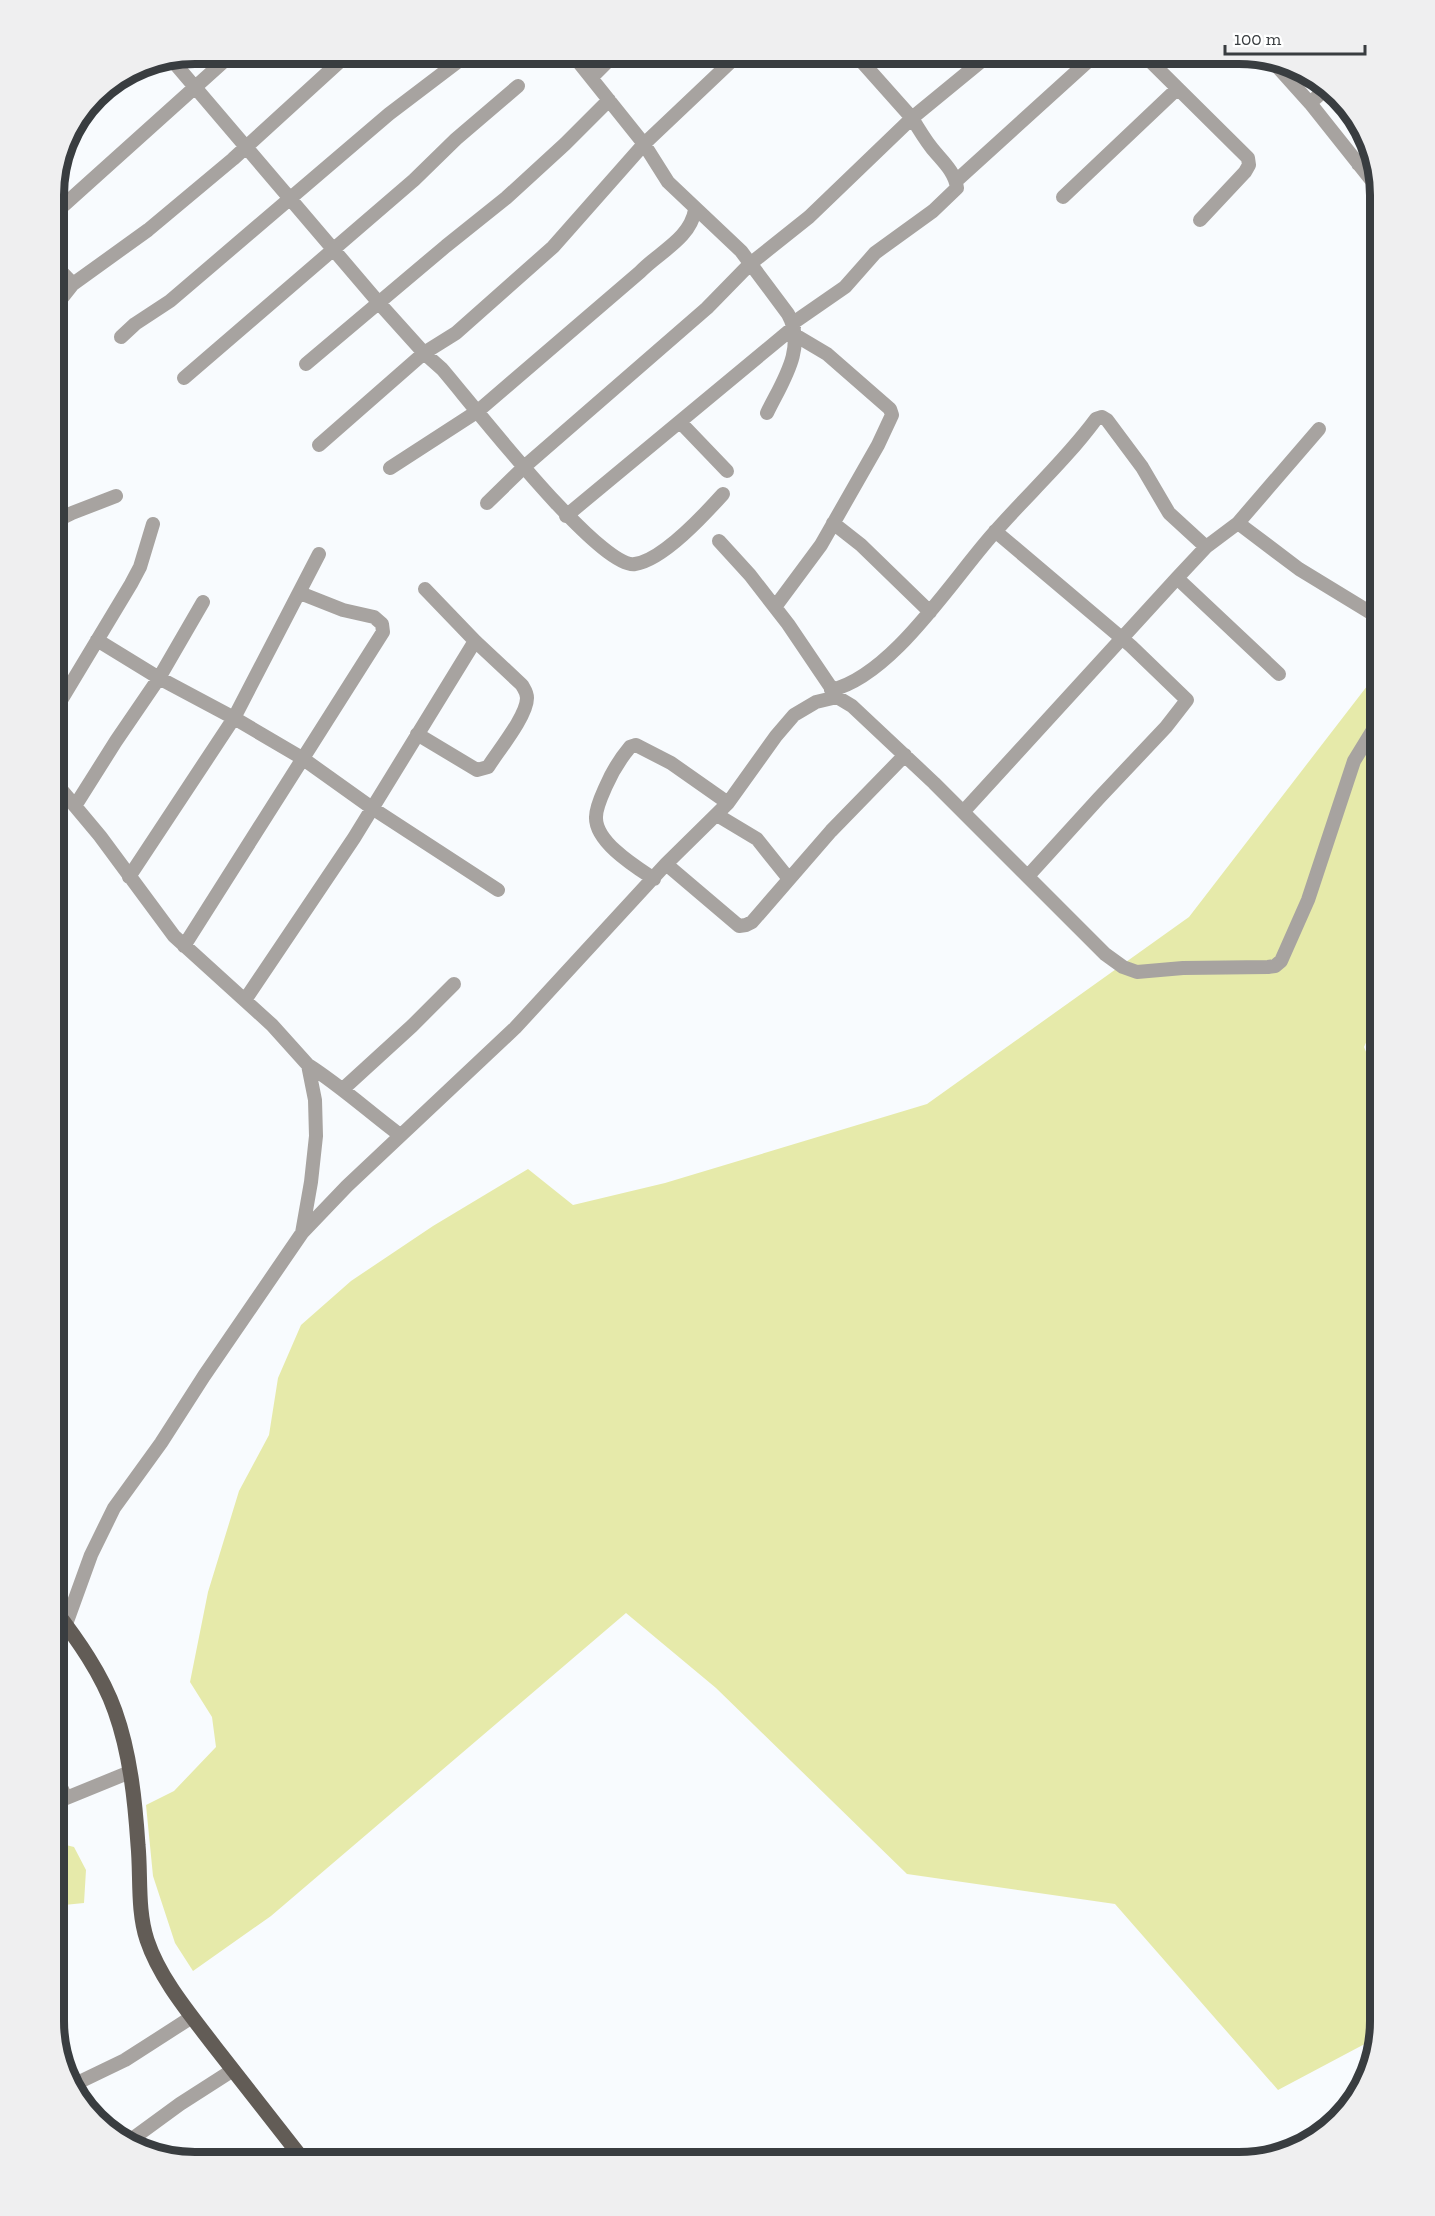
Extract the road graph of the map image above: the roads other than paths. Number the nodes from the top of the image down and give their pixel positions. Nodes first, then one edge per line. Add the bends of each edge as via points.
1 (220, 65) edge
2 (336, 65) edge
3 (454, 65) edge
4 (582, 65) edge
5 (604, 65) edge
6 (727, 65) edge
7 (866, 65) edge
8 (977, 65) edge
9 (1084, 65) edge
10 (1154, 65) edge
11 (177, 66) edge
12 (1281, 71) edge
13 (592, 77) junction
14 (518, 86) dead end
15 (194, 88) junction
16 (1177, 89) junction
17 (1321, 93) edge
18 (609, 100) junction
19 (1310, 103) junction
20 (912, 118) junction
21 (644, 144) junction
22 (247, 147) junction
23 (1365, 158) edge
24 (1358, 164) junction
25 (1369, 177) edge
26 (956, 181) junction
27 (1063, 197) dead end
28 (290, 199) junction
29 (65, 204) edge
30 (696, 210) junction
31 (1200, 220) dead end
32 (333, 250) junction
33 (750, 264) junction
34 (65, 276) edge
35 (73, 284) junction
36 (65, 294) edge
37 (379, 303) junction
38 (794, 328) junction
39 (121, 337) dead end
40 (424, 353) junction
41 (306, 364) dead end
42 (184, 378) dead end
43 (478, 411) junction
44 (767, 413) dead end
45 (680, 422) junction
46 (1319, 429) dead end
47 (319, 445) dead end
48 (524, 467) junction
49 (390, 468) dead end
50 (727, 471) dead end
51 (723, 494) dead end
52 (116, 496) dead end
53 (487, 503) dead end
54 (566, 516) junction
55 (65, 517) edge
56 (833, 523) junction
57 (1238, 523) junction
58 (153, 524) dead end
59 (995, 531) junction
60 (719, 541) dead end
61 (1206, 548) junction
62 (319, 554) dead end
63 (1177, 578) junction
64 (425, 590) dead end
65 (300, 593) junction
66 (203, 602) dead end
67 (775, 607) junction
68 (930, 612) junction
69 (1370, 612) edge
70 (1122, 639) junction
71 (97, 640) junction
72 (475, 641) junction
73 (1279, 674) dead end
74 (159, 678) junction
75 (834, 693) junction
76 (65, 694) edge
77 (234, 718) junction
78 (417, 734) junction
79 (1370, 735) edge
80 (905, 755) junction
81 (303, 758) junction
82 (65, 794) edge
83 (728, 803) junction
84 (75, 806) junction
85 (372, 808) junction
86 (963, 812) junction
87 (717, 815) junction
88 (666, 864) junction
89 (1029, 876) junction
90 (129, 877) junction
91 (654, 879) junction
92 (789, 879) junction
93 (498, 890) dead end
94 (184, 946) junction
95 (454, 984) dead end
96 (245, 1000) junction
97 (308, 1065) junction
98 (342, 1089) junction
99 (400, 1135) junction
100 (302, 1233) junction
101 (66, 1624) joint
102 (130, 1772) junction
103 (64, 1799) edge
104 (192, 2017) junction
105 (232, 2070) junction
106 (80, 2082) edge
107 (135, 2137) edge
108 (296, 2151) edge

1 - 15 street
2 - 22 street
3 - 28 street
4 - 13 street
5 - 13 street
6 - 21 street
7 - 20 street
8 - 20 street
9 - 26 street
10 - 16 street
11 - 15 street
12 - 19 street
13 - 18 street
14 - 32 street
15 - 22 street
15 - 29 street
16 - 27 street
16 - 31 street via 1248,158 1245,172
17 - 19 street
18 - 21 street
18 - 37 street via 531,176
19 - 24 street
20 - 26 street
20 - 33 street via 809,217
21 - 30 street via 668,182
21 - 40 street via 553,247 456,333
22 - 28 street
22 - 35 street via 132,243
23 - 24 street
24 - 25 street
26 - 38 street via 957,188 933,211 875,253 845,287
28 - 32 street
28 - 39 street via 170,301
30 - 33 street
30 - 43 street via 684,235 652,258
32 - 37 street
32 - 42 street
33 - 38 street via 780,301
33 - 48 street via 706,308
34 - 35 street
35 - 36 street
37 - 40 street
37 - 41 street
38 - 44 street via 796,349
38 - 45 street
38 - 56 street via 892,414
40 - 43 street
40 - 47 street
43 - 48 street
43 - 49 street
45 - 50 street
45 - 54 street
46 - 57 street
48 - 53 street
48 - 54 street
51 - 54 street via 685,533 635,564 628,564 598,544
52 - 55 street
56 - 67 street
56 - 68 street
57 - 61 street
57 - 69 street via 1307,574
58 - 71 street via 140,567
59 - 61 street via 1101,417 1125,443 1174,520
59 - 68 street
59 - 70 street
60 - 67 street
61 - 63 street
62 - 65 street
63 - 70 street
63 - 73 street
64 - 72 street
65 - 77 street
65 - 81 street via 374,617 382,624 383,632
66 - 74 street
67 - 75 street
68 - 75 street via 883,660
70 - 86 street
70 - 89 street via 1186,698 1186,703
71 - 74 street
71 - 76 street
72 - 78 street
72 - 78 street via 522,685 525,707 519,718 488,767 482,770
74 - 77 street
74 - 84 street
75 - 80 street
75 - 83 street via 794,715
77 - 81 street
77 - 90 street
78 - 85 street
79 - 89 street via 1354,761 1286,954 1275,966 1129,971 1105,954
80 - 86 street
80 - 92 street
81 - 85 street
81 - 94 street
82 - 84 street
83 - 87 street
83 - 91 street via 671,763 636,745 630,747 601,798 596,817 598,829 628,861
84 - 90 street
85 - 93 street
85 - 96 street
86 - 89 street
87 - 88 street
87 - 92 street via 757,839
88 - 91 street
88 - 92 street via 739,926 752,922
90 - 94 street
91 - 99 street via 515,1028
94 - 96 street
95 - 98 street
96 - 97 street
97 - 98 street
97 - 100 street via 315,1100 316,1136
98 - 99 street
99 - 100 street
100 - 101 street via 114,1508 91,1555
101 - 102 main road via 114,1709
102 - 103 street
102 - 104 main road via 147,1938 169,1984
104 - 105 main road
104 - 106 street via 125,2060
105 - 107 street
105 - 108 main road

